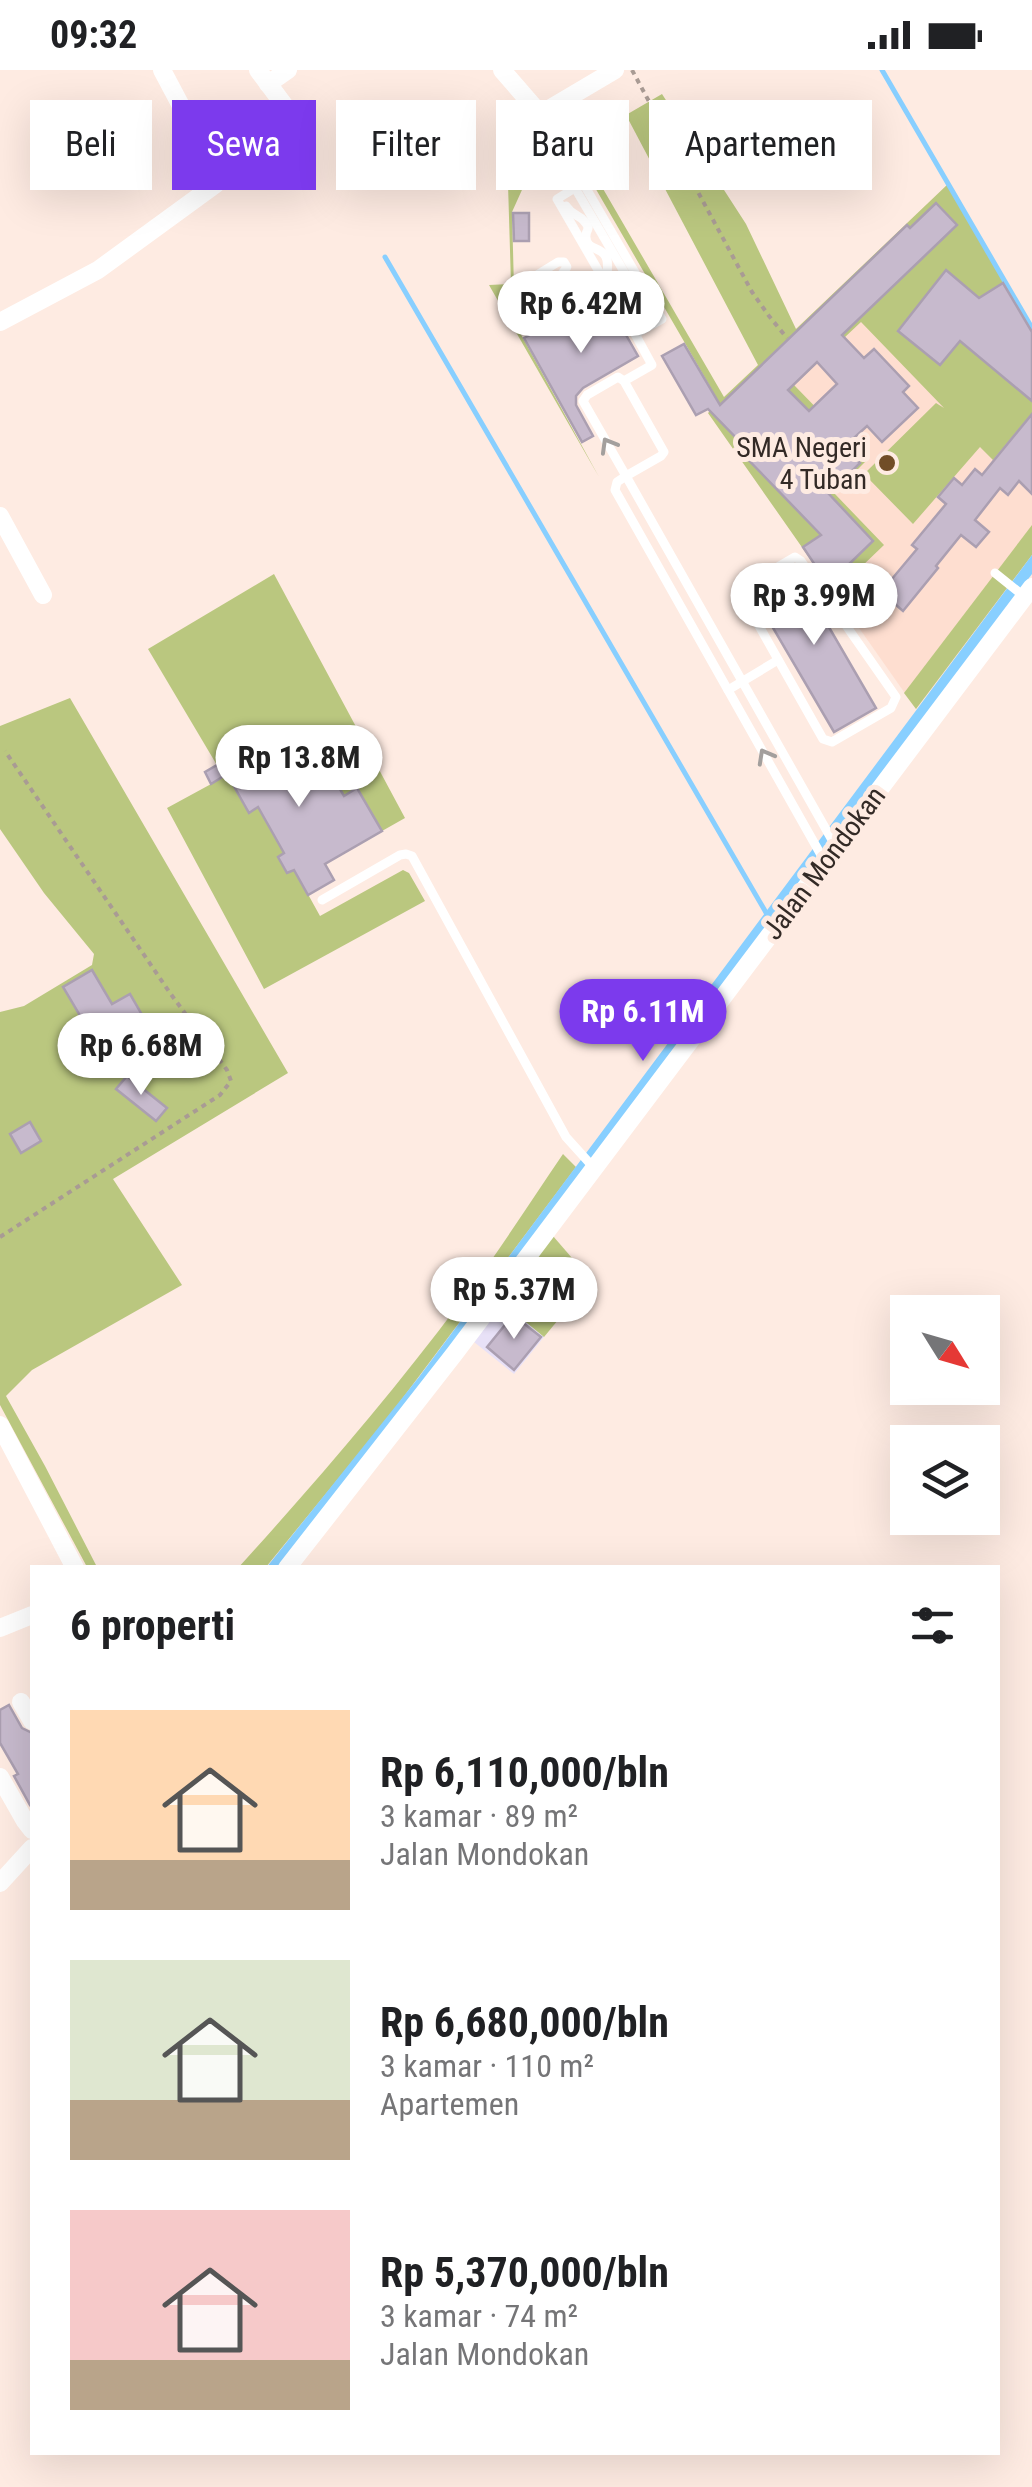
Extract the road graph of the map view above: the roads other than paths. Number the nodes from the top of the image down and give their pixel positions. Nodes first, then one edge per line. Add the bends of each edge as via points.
1 (162, 70) edge
2 (288, 70) edge
3 (502, 70) edge
4 (615, 70) edge
5 (263, 77) edge
6 (280, 100) edge
7 (572, 190) edge
8 (582, 190) edge
9 (583, 190) edge
10 (564, 195) junction
11 (608, 287) junction
12 (0, 322) edge
13 (654, 323) junction
14 (541, 325) dead end
15 (635, 334) junction
16 (624, 381) junction
17 (626, 476) junction
18 (0, 516) edge
19 (995, 573) dead end
20 (1025, 592) edge
21 (44, 595) dead end
22 (778, 660) junction
23 (742, 682) junction
24 (728, 690) junction
25 (829, 852) junction
26 (322, 900) dead end
27 (589, 1163) junction
28 (0, 1425) edge
29 (73, 1565) edge
30 (289, 1565) edge
31 (30, 1616) edge
32 (0, 1628) edge
33 (21, 1702) dead end
34 (30, 1718) edge
35 (0, 1777) edge
36 (28, 1825) edge
37 (30, 1850) edge
38 (0, 1883) edge

1 - 12 street via 214,168 216,184 98,270
2 - 5 street
3 - 4 street via 544,112
5 - 6 street
7 - 10 lane
8 - 13 lane
9 - 13 lane via 638,278
10 - 11 lane via 556,199
10 - 13 lane via 568,211 587,226 588,244 606,257 608,278 627,292 628,311
11 - 14 lane via 550,316 580,289 560,282 564,262 519,285
11 - 15 lane
13 - 15 lane
15 - 16 lane via 652,365
16 - 17 lane via 664,452
17 -> 16 lane via 583,401 617,378
17 - 23 lane
17 - 24 lane via 617,493
18 - 21 street
19 - 20 lane
20 - 25 street, Jalan Mondokan
22 - 22 lane via 828,742 896,702 795,557 741,592
22 - 23 lane
23 - 24 lane
23 - 25 lane via 825,828
25 -> 24 lane via 813,841
25 - 27 street, Jalan Mondokan
26 - 27 lane via 400,856 412,856 566,1137
27 - 30 street, Jalan Mondokan via 455,1353
28 - 29 street
31 - 32 street
33 - 34 street
35 - 36 street
37 - 38 street

